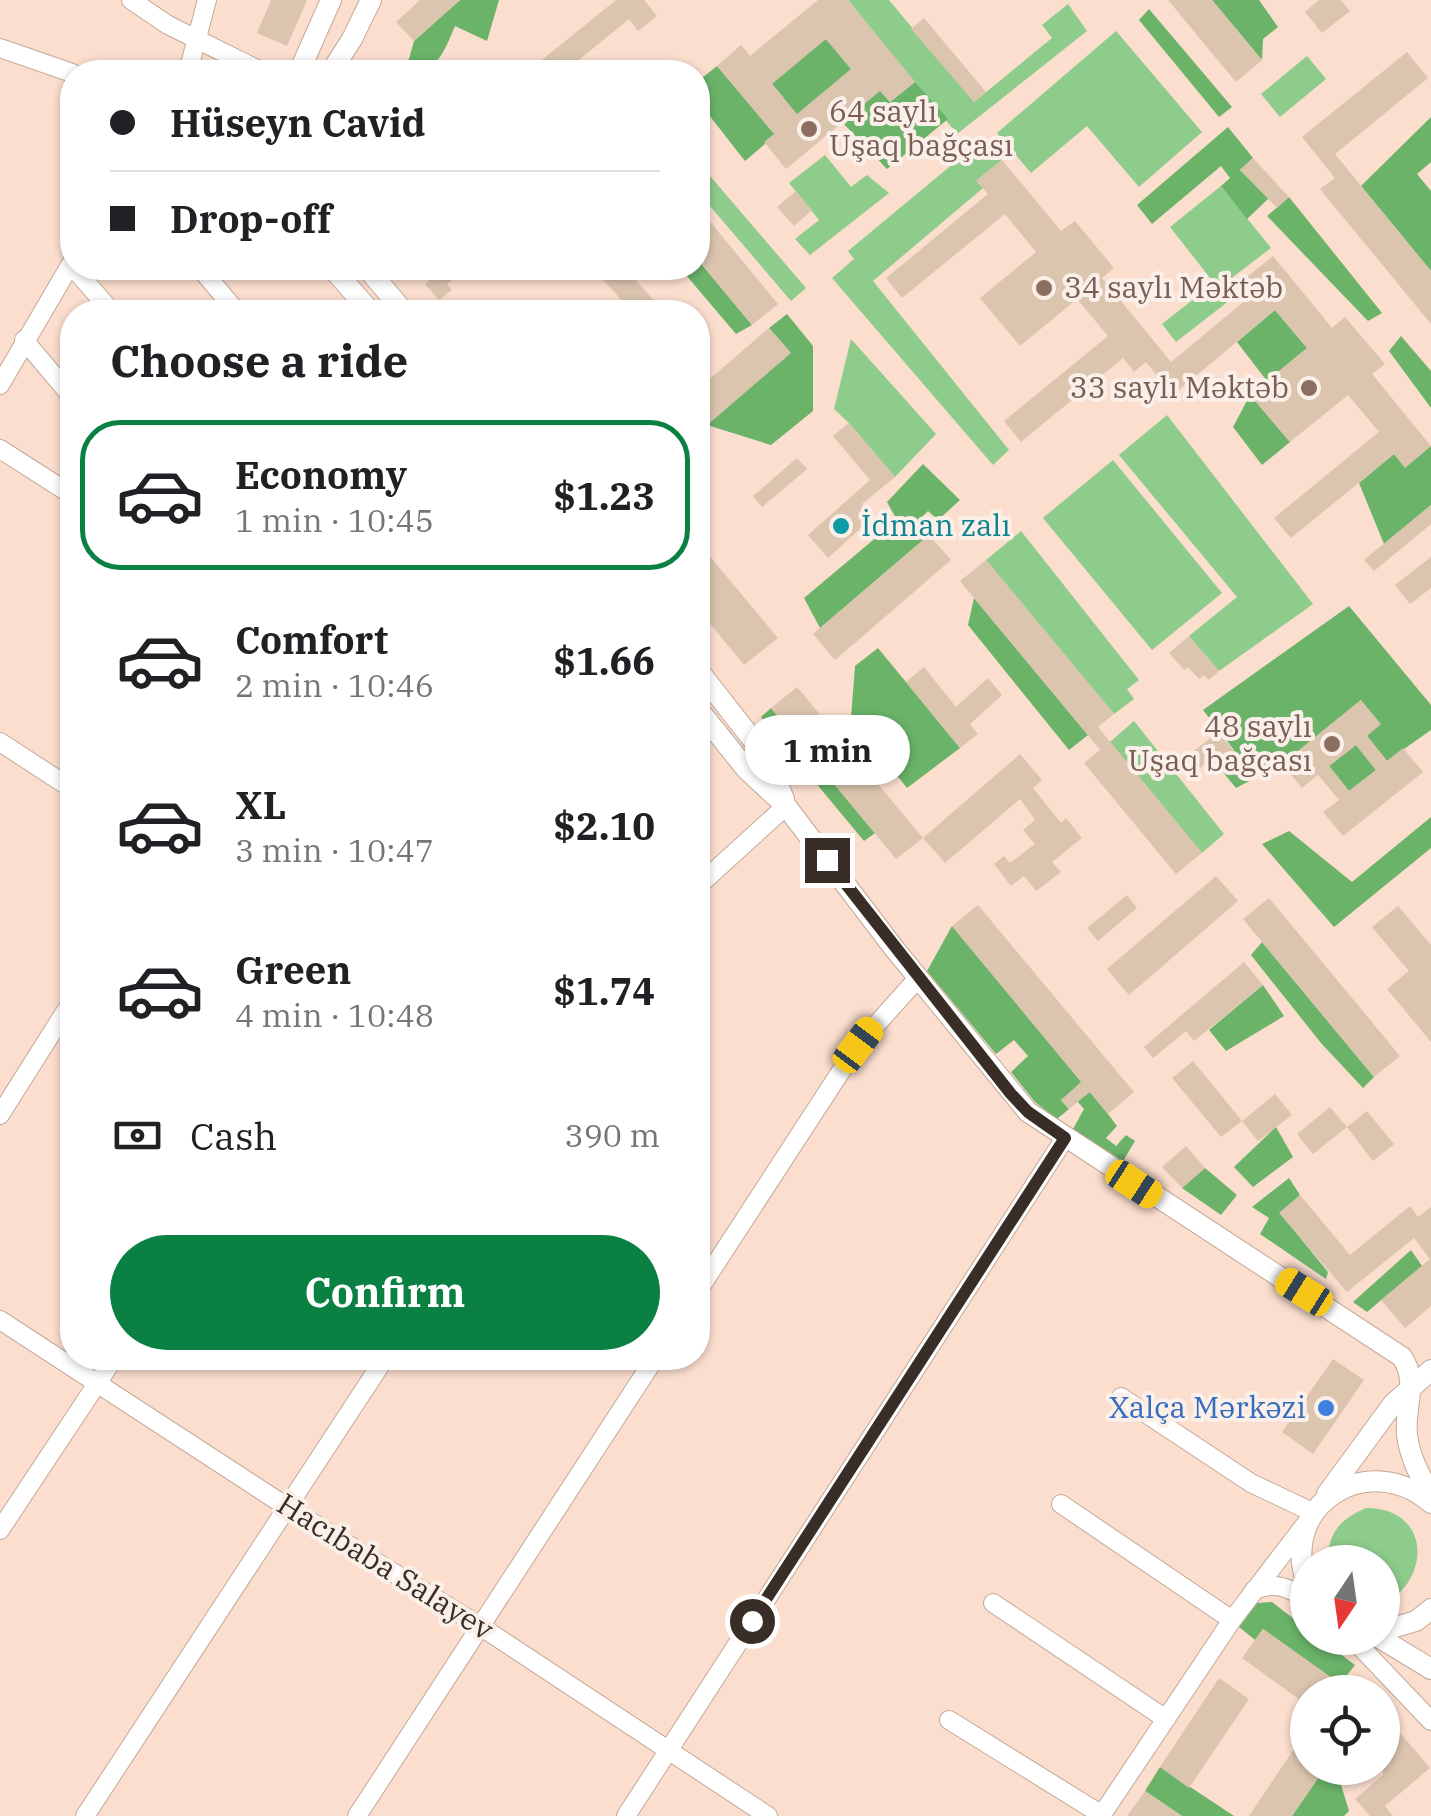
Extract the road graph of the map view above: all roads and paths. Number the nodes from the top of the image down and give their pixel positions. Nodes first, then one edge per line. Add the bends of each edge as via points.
1 (132, 0) edge
2 (208, 0) edge
3 (331, 0) edge
4 (371, 0) edge
5 (196, 40) junction
6 (0, 49) edge
7 (191, 60) edge
8 (238, 60) edge
9 (304, 60) edge
10 (339, 60) edge
11 (60, 70) edge
12 (62, 280) edge
13 (85, 280) edge
14 (210, 280) edge
15 (343, 280) edge
16 (377, 280) edge
17 (102, 300) edge
18 (228, 300) edge
19 (360, 300) edge
20 (394, 300) edge
21 (24, 340) junction
22 (60, 383) edge
23 (0, 385) edge
24 (0, 449) edge
25 (60, 487) edge
26 (710, 685) edge
27 (710, 724) edge
28 (0, 742) edge
29 (60, 781) edge
30 (786, 806) junction
31 (710, 870) edge
32 (918, 978) junction
33 (60, 1020) edge
34 (0, 1115) edge
35 (1065, 1138) junction
36 (710, 1273) edge
37 (0, 1320) edge
38 (1390, 1348) junction
39 (60, 1360) edge
40 (1431, 1360) edge
41 (76, 1370) edge
42 (106, 1370) edge
43 (377, 1370) edge
44 (646, 1370) edge
45 (1431, 1370) edge
46 (97, 1384) junction
47 (1412, 1385) junction
48 (1121, 1396) dead end
49 (1431, 1499) edge
50 (1061, 1504) dead end
51 (287, 1507) junction
52 (1314, 1513) junction
53 (0, 1530) edge
54 (1302, 1545) edge
55 (1253, 1590) junction
56 (1290, 1591) edge
57 (992, 1603) dead end
58 (1431, 1609) edge
59 (1232, 1620) junction
60 (480, 1626) junction
61 (1400, 1627) edge
62 (1400, 1647) edge
63 (1368, 1655) edge
64 (1431, 1669) edge
65 (1166, 1719) junction
66 (949, 1720) dead end
67 (1431, 1721) edge
68 (668, 1750) junction
69 (1101, 1815) edge
70 (85, 1816) edge
71 (356, 1816) edge
72 (626, 1816) edge
73 (768, 1816) edge

1 - 5 street
2 - 5 street
3 - 9 main road
4 - 10 main road
5 - 7 street
5 - 8 street
6 - 11 street
12 - 21 street
13 - 17 street
14 - 18 street
15 - 19 main road
16 - 20 main road
21 - 22 street
21 - 23 street
24 - 25 street
26 - 30 main road via 767,758
27 - 30 main road
28 - 29 street
30 - 31 street
30 - 32 main road
32 - 35 main road via 1011,1094
32 - 36 street via 858,1045
33 - 34 street
35 - 38 main road
35 - 68 street
37 - 39 street, Hacıbaba Salayev
38 - 40 main road
38 - 47 main road via 1408,1366
41 - 46 street, Hacıbaba Salayev
42 - 46 street
43 - 51 street
44 - 60 street
45 - 47 main road
46 - 51 street, Hacıbaba Salayev
46 - 53 street
47 - 49 main road via 1408,1440
47 - 52 main road
48 - 52 street via 1251,1484
49 - 52 main road via 1401,1484 1362,1481 1327,1498
50 - 59 street
51 - 60 street, Hacıbaba Salayev
51 - 70 street
52 - 54 main road
52 - 55 street
55 - 56 street via 1265,1585
55 - 59 street
57 - 65 street
58 - 61 main road
59 - 65 street
60 - 68 street, Hacıbaba Salayev
60 - 71 street
62 - 64 main road
63 - 67 street
65 - 69 street
66 - 69 street
68 - 72 street
68 - 73 street, Hacıbaba Salayev

